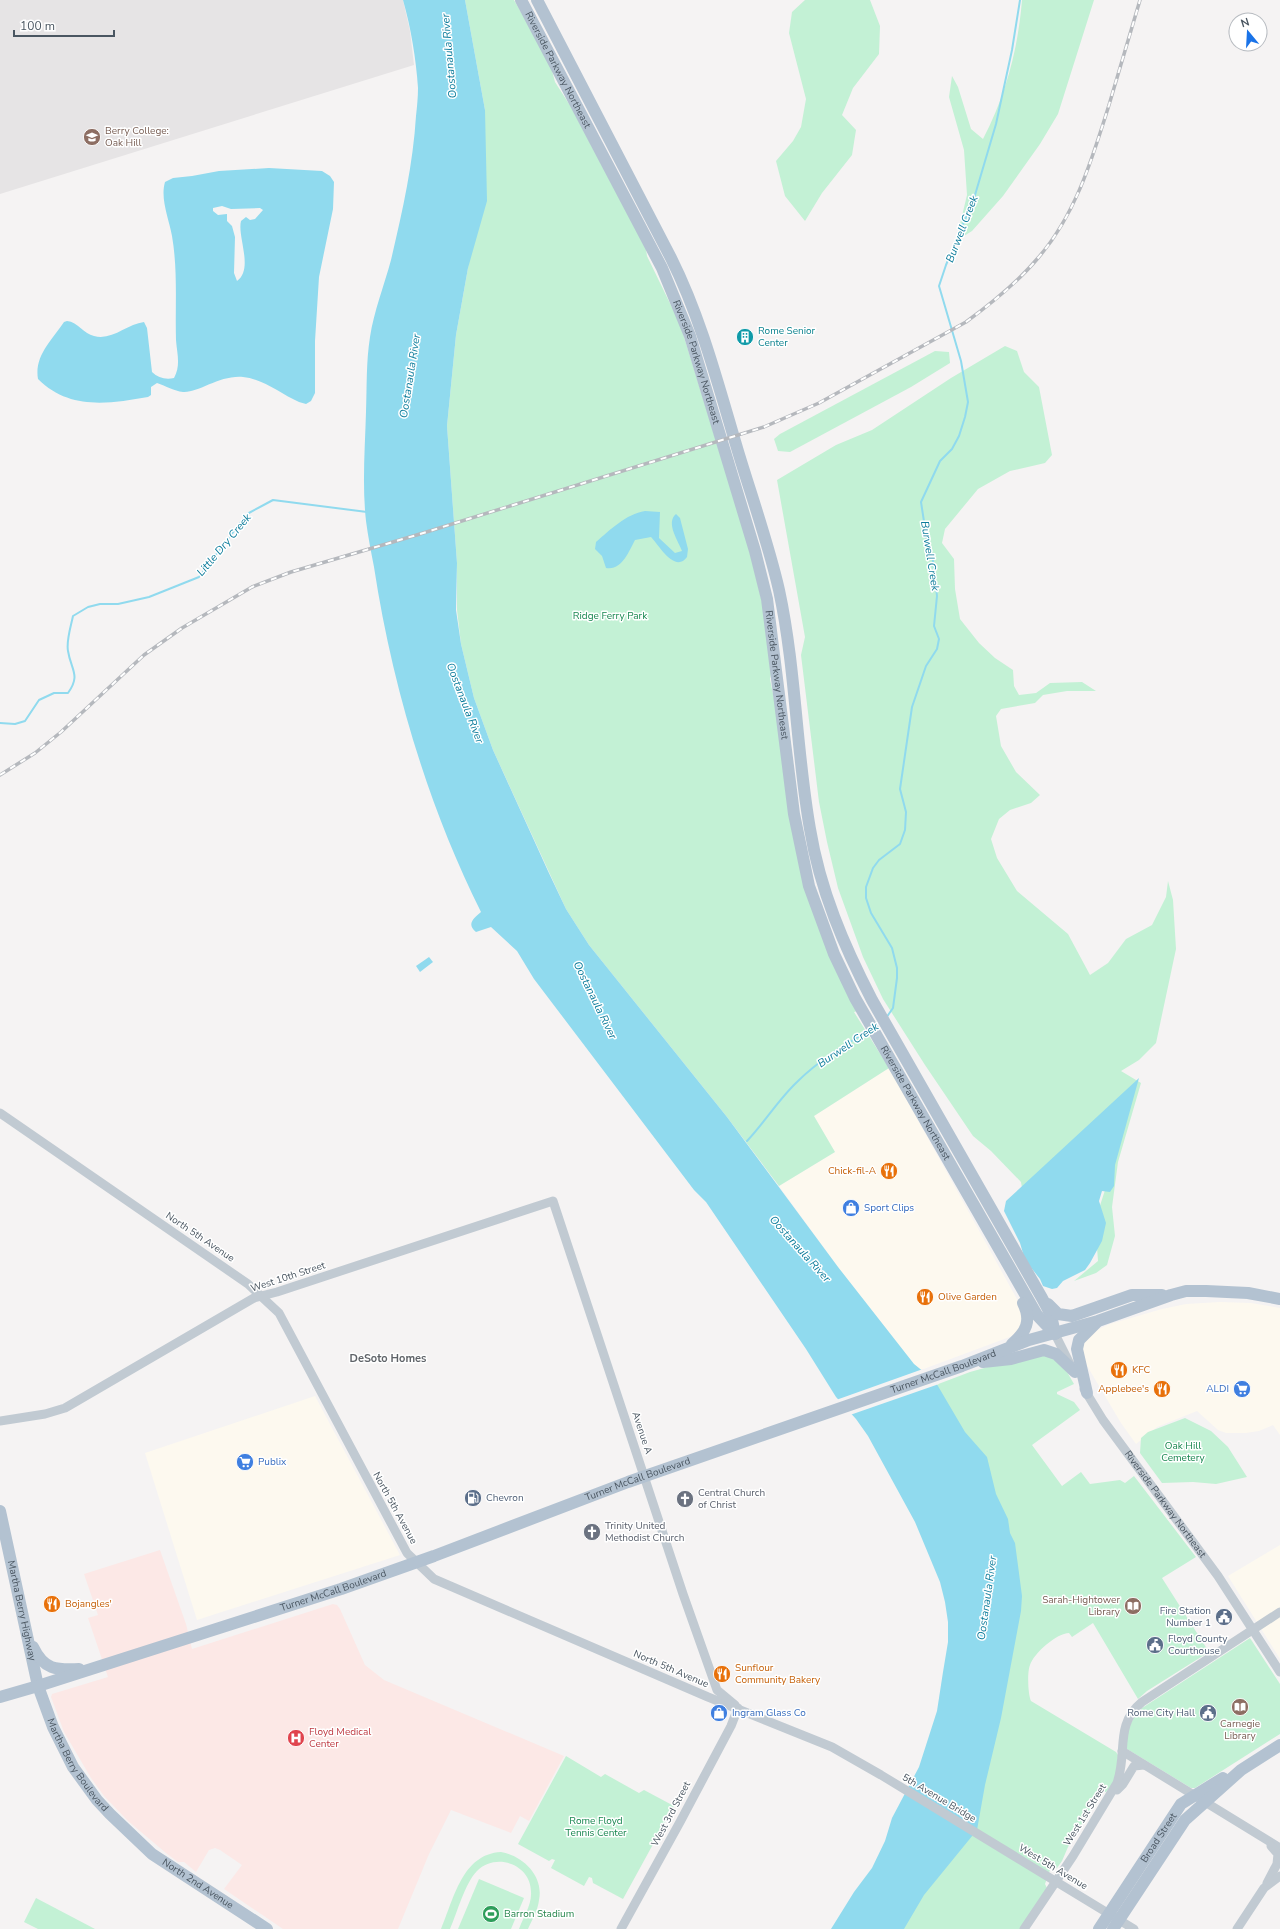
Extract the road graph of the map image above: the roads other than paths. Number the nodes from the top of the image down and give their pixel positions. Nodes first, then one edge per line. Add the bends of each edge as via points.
1 (521, 0) edge
2 (537, 0) edge
3 (0, 1112) edge
4 (948, 1161) junction
5 (553, 1201) joint
6 (1171, 1295) junction
7 (262, 1296) junction
8 (1042, 1298) junction
9 (1280, 1299) edge
10 (1098, 1321) junction
11 (1055, 1334) junction
12 (1007, 1349) junction
13 (964, 1365) junction
14 (1075, 1372) junction
15 (1087, 1393) junction
16 (0, 1421) edge
17 (644, 1476) junction
18 (0, 1512) edge
19 (417, 1563) junction
20 (1280, 1612) edge
21 (1253, 1630) junction
22 (28, 1636) junction
23 (92, 1669) junction
24 (1280, 1672) edge
25 (38, 1686) junction
26 (0, 1697) edge
27 (738, 1708) junction
28 (1280, 1745) edge
29 (1122, 1751) junction
30 (1144, 1765) junction
31 (882, 1775) joint
32 (1110, 1797) junction
33 (1199, 1799) junction
34 (1256, 1833) junction
35 (131, 1834) joint
36 (986, 1839) joint
37 (1280, 1848) edge
38 (1280, 1876) edge
39 (1056, 1882) junction
40 (1264, 1888) junction
41 (1114, 1921) edge
42 (267, 1929) edge
43 (620, 1929) edge
44 (1024, 1929) edge
45 (1099, 1929) edge
46 (1134, 1929) edge
47 (1237, 1929) edge

1 - 4 main road, Riverside Parkway Northeast via 662,268 690,336 767,599 794,814 809,886 834,954 860,1008
2 - 8 main road, Riverside Parkway Northeast via 660,236 696,315 779,590 810,830 821,877 845,945 904,1058
3 - 7 street, North 5th Avenue
4 - 11 main road, Riverside Parkway Northeast via 1037,1315
4 - 12 main road via 946,1170 1027,1310 1027,1325 1022,1335
5 - 7 street, West 10th Street
5 - 17 street, Avenue A
6 - 8 main road via 1132,1295 1072,1316 1063,1316 1055,1312
6 - 9 main road, Turner McCall Boulevard via 1206,1290 1248,1293
6 - 10 main road, Turner McCall Boulevard
7 - 16 street, West 10th Street via 254,1298 65,1408
7 - 19 street, North 5th Avenue via 279,1313 394,1530 407,1553
8 - 11 main road, Riverside Parkway Northeast via 1051,1315
10 - 11 main road, Turner McCall Boulevard
10 - 15 main road via 1082,1335 1077,1349
11 - 12 main road, Turner McCall Boulevard via 1029,1340
11 - 14 street, Riverside Parkway Northeast
12 - 13 main road, Turner McCall Boulevard
13 - 14 main road via 1011,1360 1044,1350 1056,1354
13 - 17 main road, Turner McCall Boulevard
14 - 15 street, Riverside Parkway Northeast
15 - 21 street, Riverside Parkway Northeast via 1103,1420 1218,1576
17 - 19 main road, Turner McCall Boulevard
17 - 27 street, Avenue A via 717,1690
18 - 22 main road, Martha Berry Highway
19 - 23 main road, Turner McCall Boulevard
19 - 27 street, North 5th Avenue via 434,1579
20 - 21 street, West 1st Street
21 - 24 street, Riverside Parkway Northeast
21 - 29 street, West 1st Street via 1136,1707 1127,1719
22 - 23 main road via 37,1656 48,1666 61,1669
22 - 25 main road, Martha Berry Highway
23 - 25 main road, Turner McCall Boulevard
25 - 26 main road, Turner McCall Boulevard
25 - 35 main road, Martha Berry Boulevard via 53,1727 73,1767 97,1800
27 - 31 street, North 5th Avenue via 832,1747
27 - 43 street, West 3rd Street via 680,1822
28 - 33 main road, Broad Street
29 - 30 street
29 - 32 street, West 1st Street via 1119,1777
30 - 32 street via 1134,1766 1123,1784
30 - 33 street
31 - 36 street, 5th Avenue Bridge
32 - 39 street, West 1st Street
33 - 34 street
33 - 41 main road, Broad Street via 1181,1804
34 - 37 street
34 - 40 street via 1276,1851 1278,1856 1277,1864
35 - 42 main road, North 2nd Avenue via 152,1854
36 - 39 street, West 5th Avenue
38 - 40 street
39 - 41 street, West 5th Avenue
39 - 44 street, West 1st Street
40 - 47 street
41 - 45 main road, Broad Street
41 - 46 street, West 5th Avenue

